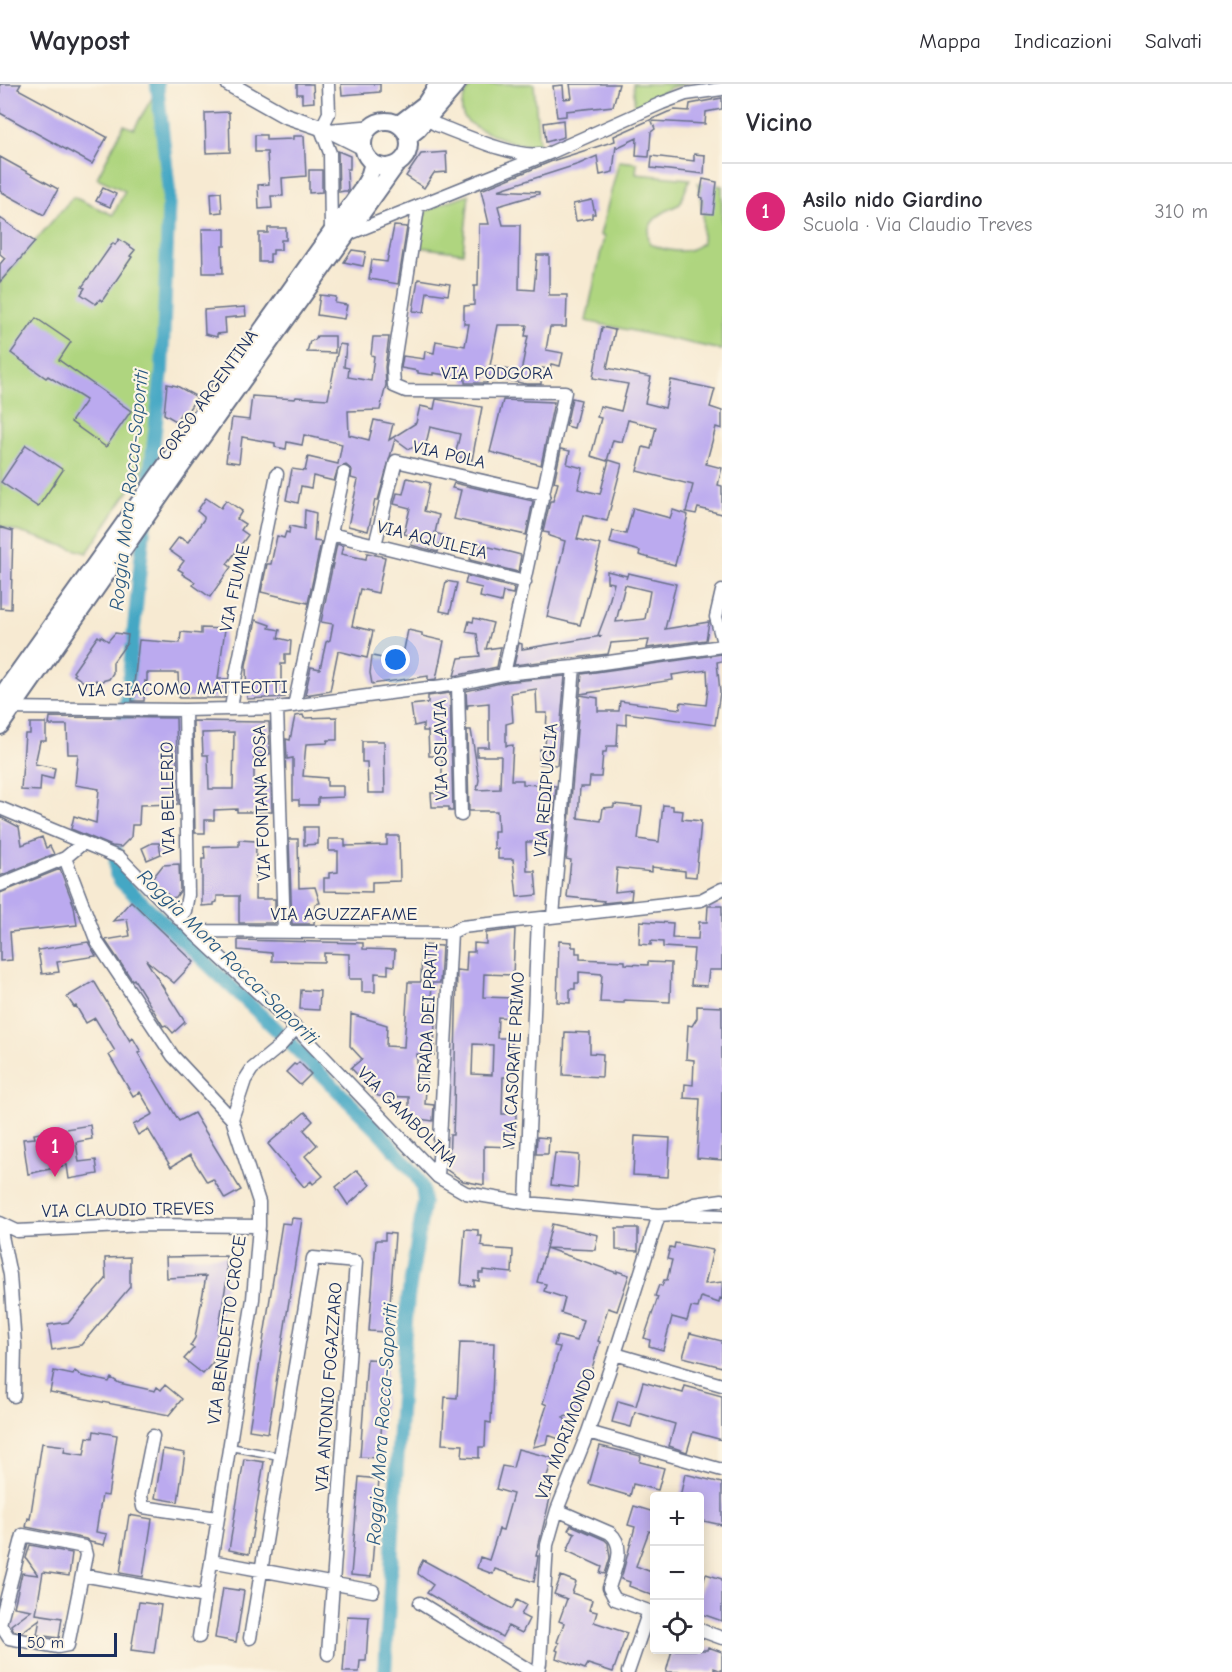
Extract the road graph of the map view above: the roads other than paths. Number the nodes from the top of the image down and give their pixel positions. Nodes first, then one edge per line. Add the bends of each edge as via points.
1 (229, 84) edge
2 (327, 84) edge
3 (438, 84) edge
4 (457, 84) edge
5 (722, 89) edge
6 (427, 119) junction
7 (369, 128) junction
8 (326, 130) junction
9 (404, 130) junction
10 (363, 147) junction
11 (552, 152) junction
12 (372, 163) junction
13 (396, 165) junction
14 (418, 208) junction
15 (339, 234) junction
16 (344, 473) dead end
17 (277, 474) dead end
18 (544, 495) junction
19 (331, 534) junction
20 (375, 545) junction
21 (525, 582) junction
22 (722, 591) edge
23 (722, 639) edge
24 (722, 646) edge
25 (574, 667) junction
26 (504, 674) junction
27 (458, 684) junction
28 (4, 705) edge
29 (294, 706) junction
30 (277, 708) junction
31 (231, 709) junction
32 (185, 710) junction
33 (0, 726) edge
34 (0, 807) edge
35 (461, 815) dead end
36 (83, 843) junction
37 (65, 858) junction
38 (0, 885) edge
39 (722, 889) edge
40 (553, 916) junction
41 (179, 918) junction
42 (538, 919) junction
43 (192, 931) junction
44 (284, 932) junction
45 (451, 933) junction
46 (288, 1037) junction
47 (232, 1119) junction
48 (438, 1178) junction
49 (722, 1200) edge
50 (526, 1203) junction
51 (673, 1214) junction
52 (659, 1215) junction
53 (722, 1216) edge
54 (0, 1224) edge
55 (259, 1226) junction
56 (615, 1354) junction
57 (722, 1384) edge
58 (14, 1396) dead end
59 (588, 1432) junction
60 (153, 1436) dead end
61 (229, 1447) junction
62 (279, 1456) junction
63 (722, 1470) edge
64 (557, 1510) junction
65 (217, 1518) junction
66 (211, 1561) junction
67 (261, 1570) junction
68 (82, 1575) junction
69 (333, 1585) junction
70 (373, 1591) dead end
71 (205, 1597) junction
72 (420, 1603) dead end
73 (650, 1611) edge
74 (650, 1617) edge
75 (704, 1632) edge
76 (199, 1637) dead end
77 (250, 1638) dead end
78 (722, 1638) edge
79 (328, 1654) dead end
80 (532, 1672) edge
81 (537, 1672) edge
82 (628, 1672) edge

1 - 8 street via 284,115
2 - 8 street
3 - 9 main road
4 - 6 main road
5 - 11 street via 686,94
6 - 9 main road via 418,129
6 - 11 street via 513,152 531,156
7 - 8 street
7 - 9 main road via 384,120
7 - 10 main road
8 - 10 street
8 - 15 street
9 - 13 main road via 408,153
10 - 12 main road
11 - 14 street
12 - 13 main road
12 - 15 main road, CORSO ARGENTINA via 369,177
13 - 15 main road, CORSO ARGENTINA
14 - 15 street
14 - 18 street, VIA PODGORA via 393,368 394,386 406,391 565,392
15 - 28 main road, CORSO ARGENTINA via 138,529
15 - 28 main road, CORSO ARGENTINA via 139,501
16 - 19 street
17 - 31 street, VIA FIUME
18 - 20 street, VIA POLA via 396,461
18 - 21 street, VIA PODGORA
19 - 20 street, VIA AQUILEIA
19 - 29 street
20 - 21 street, VIA AQUILEIA
21 - 26 street, VIA PODGORA
22 - 23 street via 716,617
24 - 25 street, VIA GIACOMO MATTEOTTI
25 - 26 street, VIA GIACOMO MATTEOTTI
25 - 40 street, VIA REDIPUGLIA
26 - 27 street, VIA GIACOMO MATTEOTTI
27 - 29 street, VIA GIACOMO MATTEOTTI
27 - 35 street, VIA OSLAVIA
28 - 32 street, VIA GIACOMO MATTEOTTI
28 - 33 main road
29 - 30 street, VIA GIACOMO MATTEOTTI
30 - 31 street, VIA GIACOMO MATTEOTTI
30 - 44 street, VIA FONTANA ROSA
31 - 32 street, VIA GIACOMO MATTEOTTI
32 - 41 street, VIA BELLERIO via 188,895 185,911
34 - 36 street
36 - 37 street
36 - 41 street via 115,856
37 - 38 street
37 - 47 street via 97,942 173,1056
39 - 40 street, VIA AGUZZAFAME via 701,900
40 - 42 street, VIA AGUZZAFAME
41 - 43 street
42 - 45 street, VIA AGUZZAFAME via 462,927
42 - 50 street, VIA CASORATE PRIMO
43 - 44 street, VIA AGUZZAFAME
43 - 46 street, VIA GAMBOLINA
44 - 45 street, VIA AGUZZAFAME
45 - 48 street, STRADA DEI PRATI
46 - 47 street via 252,1069
46 - 48 street, VIA GAMBOLINA
47 - 55 street, VIA BENEDETTO CROCE via 259,1202
48 - 50 street, VIA GAMBOLINA via 466,1193
49 - 51 street via 695,1204
50 - 52 street, VIA GAMBOLINA
51 - 52 street, VIA GAMBOLINA
51 - 53 street, VIA GAMBOLINA
52 - 56 street, VIA MORIMONDO
54 - 55 street, VIA CLAUDIO TREVES via 17,1231 146,1225
54 - 58 street via 10,1275
55 - 61 street, VIA BENEDETTO CROCE via 253,1299
56 - 57 street
56 - 59 street, VIA MORIMONDO
59 - 63 street
59 - 64 street, VIA MORIMONDO
60 - 65 street via 141,1496 143,1508
61 - 62 lane
61 - 65 street, VIA BENEDETTO CROCE
62 - 67 street, VIA ANTONIO FOGAZZARO
62 - 69 street, VIA ANTONIO FOGAZZARO via 313,1258 356,1262
64 - 73 street via 617,1539 620,1550 609,1588 615,1599
64 - 81 street, VIA MORIMONDO via 547,1545
65 - 66 street, VIA BENEDETTO CROCE
66 - 67 street
66 - 71 street, VIA BENEDETTO CROCE
67 - 69 street
67 - 77 street, VIA ANTONIO FOGAZZARO
68 - 68 street via 68,1645 58,1647 9,1638 0,1624 23,1535 84,1547
68 - 71 street
69 - 70 street
69 - 79 street, VIA ANTONIO FOGAZZARO
71 - 76 street, VIA BENEDETTO CROCE
72 - 80 street
74 - 82 street
75 - 78 street

